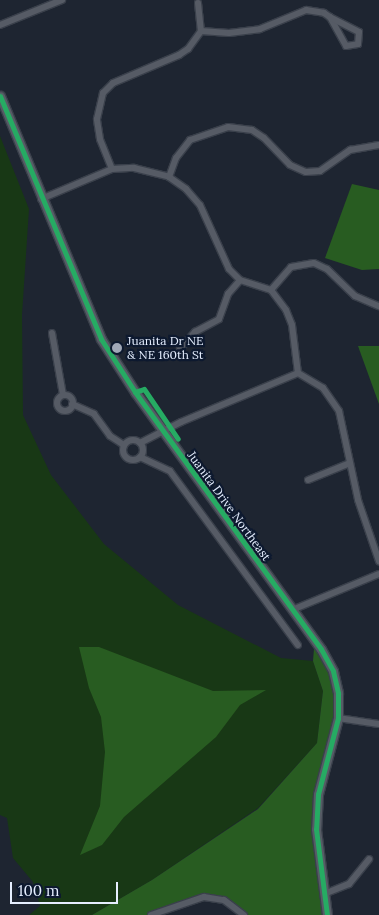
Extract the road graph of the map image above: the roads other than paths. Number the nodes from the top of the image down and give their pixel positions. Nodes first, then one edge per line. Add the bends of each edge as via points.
1 (62, 0) edge
2 (198, 3) dead end
3 (330, 18) junction
4 (0, 24) edge
5 (200, 31) junction
6 (0, 96) edge
7 (379, 145) edge
8 (112, 170) junction
9 (169, 177) junction
10 (41, 199) junction
11 (240, 280) junction
12 (271, 290) junction
13 (379, 306) edge
14 (52, 333) dead end
15 (180, 349) dead end
16 (298, 373) junction
17 (63, 395) junction
18 (72, 404) junction
19 (163, 431) junction
20 (140, 443) junction
21 (124, 445) junction
22 (140, 458) junction
23 (350, 463) junction
24 (308, 480) dead end
25 (379, 561) edge
26 (379, 574) edge
27 (292, 610) junction
28 (298, 645) dead end
29 (338, 718) junction
30 (379, 724) edge
31 (369, 859) dead end
32 (324, 894) junction
33 (151, 915) edge
34 (244, 915) edge
35 (327, 915) edge

1 - 4 street
2 - 5 street
3 - 3 street via 344,44 350,47 358,44 359,32
3 - 5 street via 324,12 306,10 260,29 229,33
5 - 8 street via 188,49 179,55 113,83 103,92 98,105 97,130
6 - 10 main road, Juanita Drive Northeast
7 - 9 street via 350,150 320,171 306,172 290,165 252,130 228,127 190,140 176,158
8 - 9 street via 134,168
8 - 10 street
9 - 11 street via 194,197 222,259
10 - 19 main road, Juanita Drive Northeast via 101,339
11 - 12 street
11 - 15 street via 228,294 219,319 195,332
12 - 13 street via 291,267 314,263 327,269 355,296
12 - 16 street via 286,310 292,326
14 - 17 street
16 - 19 street
16 - 23 street via 323,388 333,400 345,430
17 - 18 street via 71,398
17 - 18 street via 58,399 58,407 66,411
18 - 21 street via 90,411 110,436
19 - 20 street
19 - 27 main road, Juanita Drive Northeast
20 - 21 street via 132,440
20 - 22 street via 143,450
21 - 22 street via 127,458
22 - 28 street via 170,471
23 - 24 street
23 - 25 street via 358,500
26 - 27 street
27 - 29 main road, Juanita Drive Northeast via 333,671 338,693
29 - 30 street
29 - 32 main road, Juanita Drive Northeast via 318,794 316,829
31 - 32 street via 349,884
32 - 35 main road, Juanita Drive Northeast
33 - 34 street via 204,897 224,900

